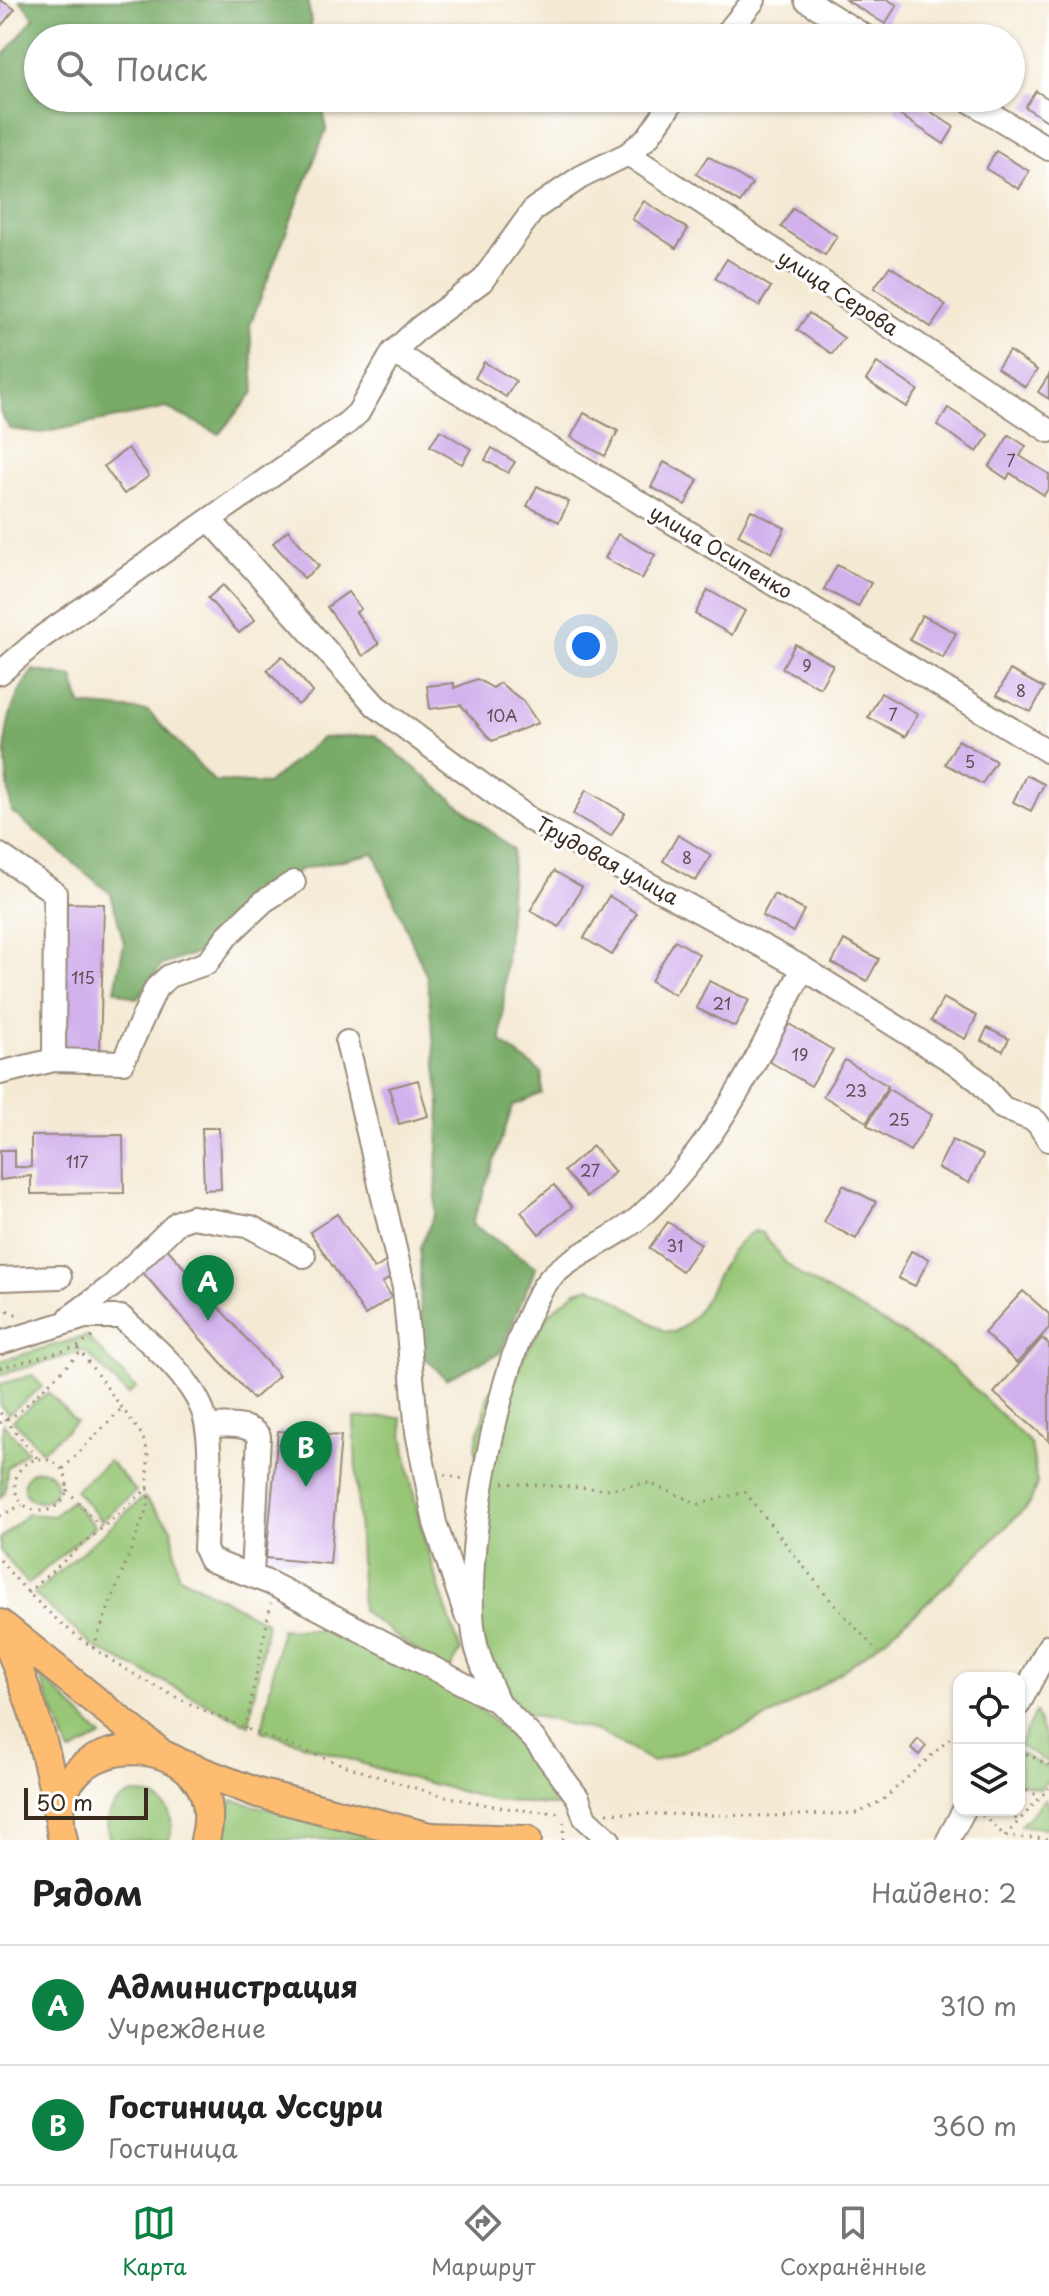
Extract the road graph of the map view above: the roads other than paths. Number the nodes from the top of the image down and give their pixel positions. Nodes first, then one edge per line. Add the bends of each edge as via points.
1 (754, 0) edge
2 (806, 0) edge
3 (734, 24) edge
4 (845, 24) edge
5 (665, 112) edge
6 (988, 112) edge
7 (1049, 149) edge
8 (628, 154) junction
9 (393, 352) junction
10 (1049, 431) edge
11 (210, 520) junction
12 (0, 673) edge
13 (1049, 752) edge
14 (0, 855) edge
15 (294, 882) dead end
16 (803, 968) junction
17 (347, 1042) dead end
18 (54, 1060) junction
19 (0, 1073) edge
20 (1049, 1140) edge
21 (304, 1256) dead end
22 (60, 1277) dead end
23 (0, 1279) edge
24 (64, 1322) junction
25 (0, 1343) edge
26 (207, 1426) junction
27 (252, 1575) junction
28 (0, 1624) edge
29 (476, 1644) junction
30 (1049, 1646) edge
31 (1025, 1692) edge
32 (498, 1702) junction
33 (168, 1757) junction
34 (961, 1816) edge
35 (61, 1832) edge
36 (444, 1839) edge
37 (205, 1840) edge
38 (527, 1840) edge
39 (609, 1840) edge
40 (948, 1840) edge

1 - 3 street
2 - 4 street
5 - 8 street
6 - 7 street
8 - 9 street via 534,209 482,281
8 - 10 street, улица Серова
9 - 11 street via 358,413
9 - 13 street, улица Осипенко
11 - 12 street via 42,637
11 - 16 street, Трудовая улица via 376,706 531,820
14 - 18 street via 55,893
15 - 18 street via 245,918 207,963 169,976 156,988 123,1062
16 - 20 street, Трудовая улица via 955,1063 1003,1108 1036,1121
16 - 29 street via 726,1113 677,1179 640,1217 546,1282 523,1323 501,1394 477,1530
17 - 29 street via 404,1288 435,1523
18 - 19 street
21 - 24 street via 251,1227 192,1217 178,1222 112,1286
22 - 23 street
24 - 25 street
24 - 26 street via 121,1317 190,1389
26 - 27 street via 205,1549 216,1564
26 - 27 street via 239,1427 259,1436
27 - 32 street
28 - 33 main road
28 - 35 main road via 38,1730
29 - 32 street
30 - 31 street
32 - 39 street via 578,1798 574,1813
33 - 35 main road via 133,1748 109,1752 87,1764 71,1782 62,1804
33 - 36 main road via 258,1793
33 - 37 main road via 196,1781 206,1804
34 - 40 street
36 - 38 main road

